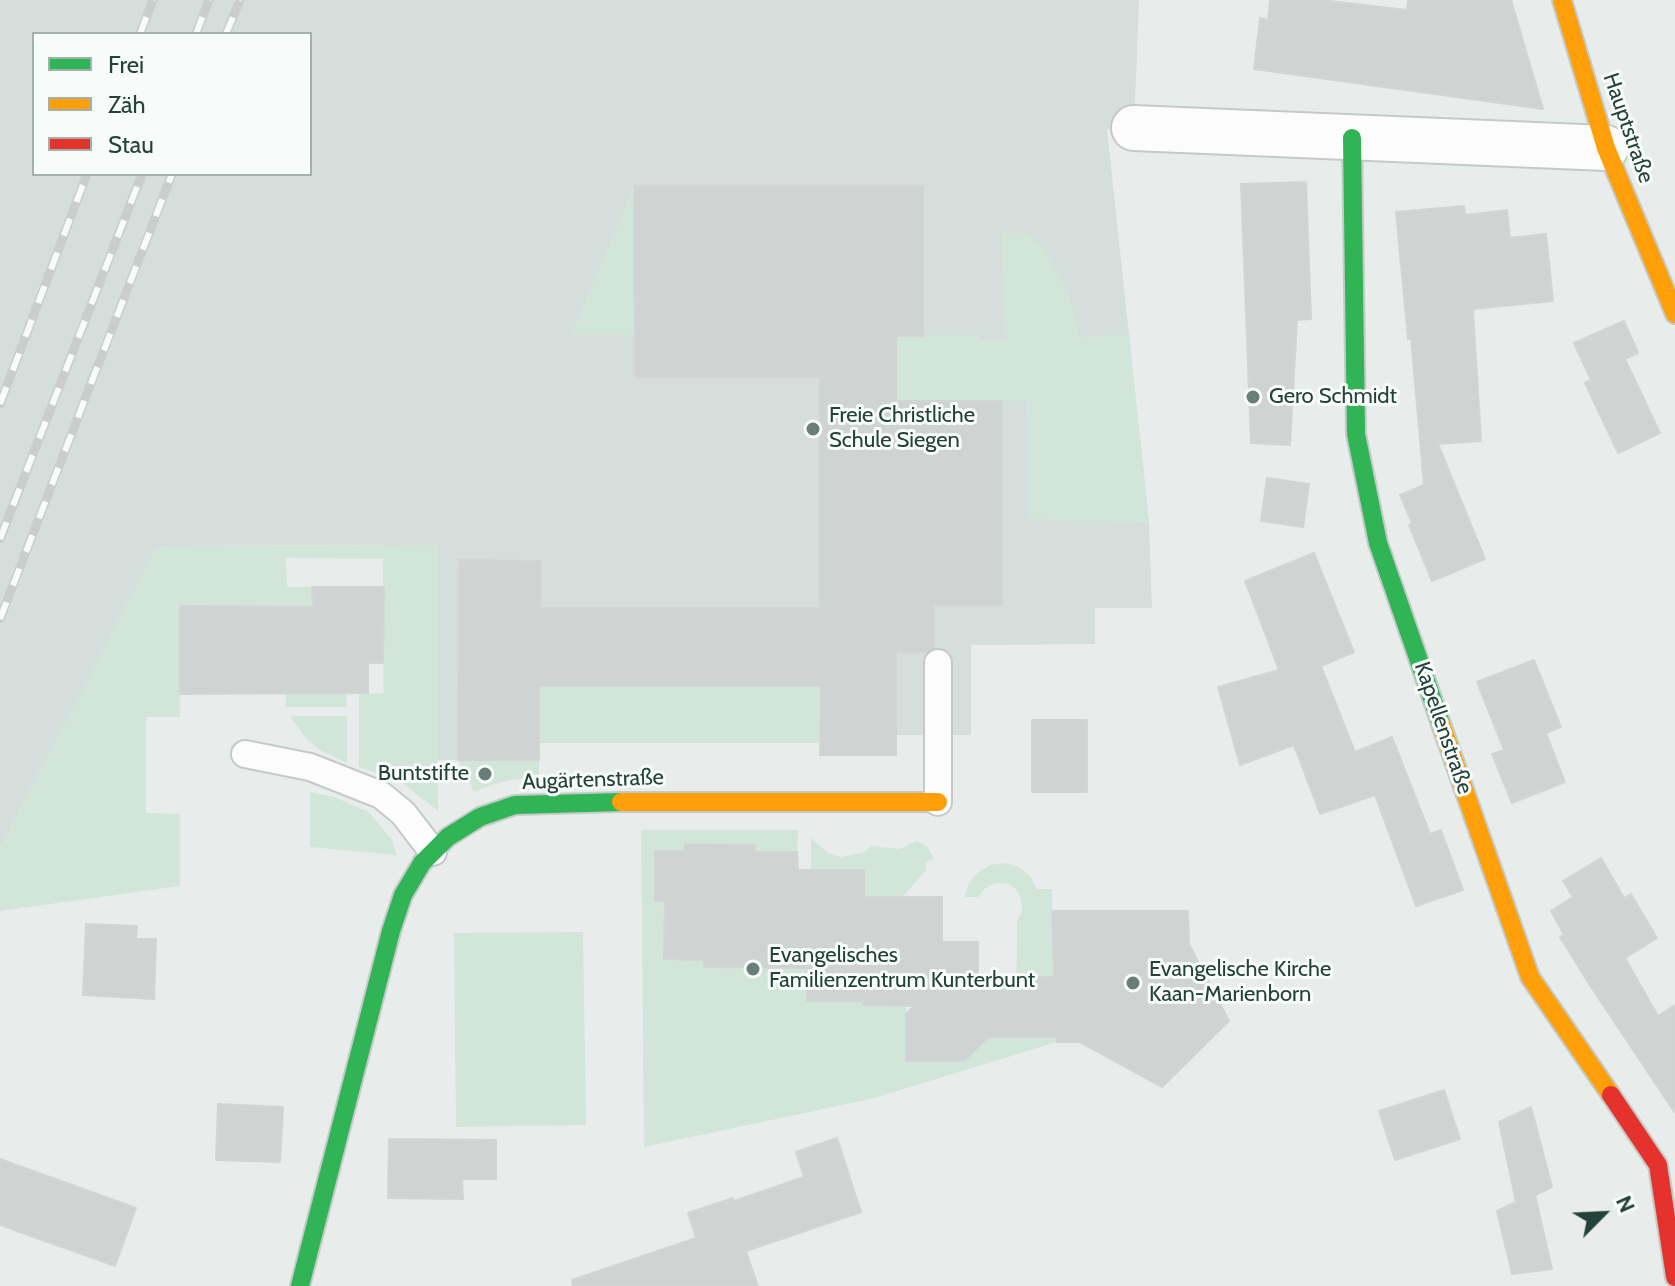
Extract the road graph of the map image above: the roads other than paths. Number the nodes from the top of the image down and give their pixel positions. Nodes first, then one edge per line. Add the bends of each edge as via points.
1 (1562, 0) edge
2 (1134, 128) dead end
3 (1352, 138) junction
4 (1606, 148) junction
5 (1675, 314) edge
6 (938, 663) dead end
7 (245, 754) dead end
8 (938, 802) joint
9 (433, 852) junction
10 (1675, 1277) edge
11 (300, 1286) edge

1 - 4 street, Hauptstraße
2 - 3 street
3 - 4 street
3 - 10 street, Kapellenstraße via 1356,434 1378,543 1530,977 1658,1165
4 - 5 street, Hauptstraße
6 - 8 lane
7 - 9 lane via 310,767 381,795 403,813
8 - 9 street, Augärtenstraße via 527,804 480,817
9 - 11 street, Augärtenstraße via 403,895 391,931

